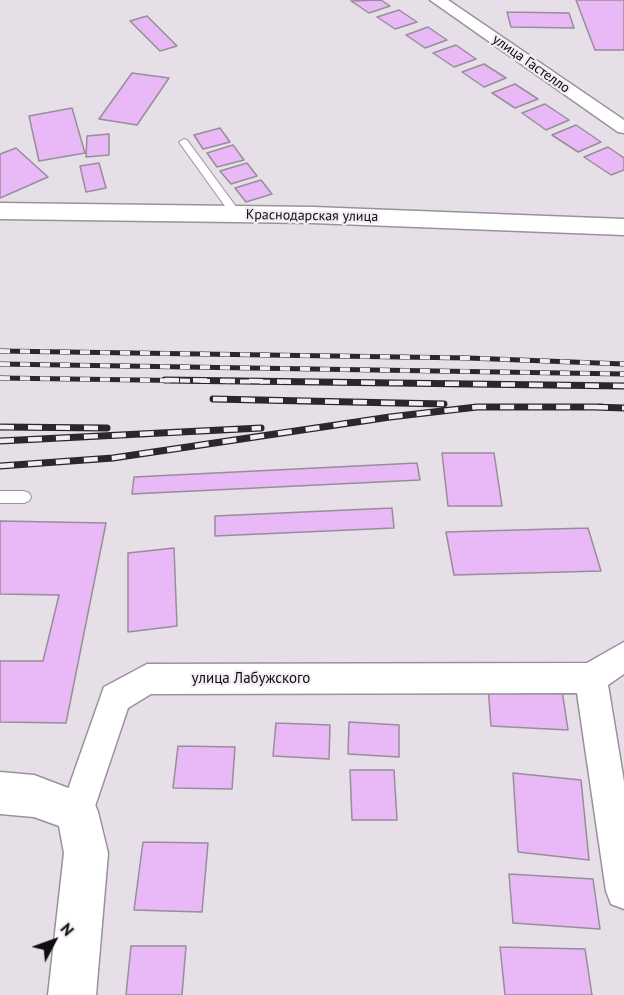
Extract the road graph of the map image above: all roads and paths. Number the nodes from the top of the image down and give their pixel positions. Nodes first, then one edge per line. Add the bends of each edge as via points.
1 (438, 0) edge
2 (624, 128) edge
3 (184, 142) dead end
4 (0, 211) edge
5 (236, 214) junction
6 (624, 227) edge
7 (0, 497) edge
8 (24, 497) dead end
9 (624, 657) edge
10 (591, 678) junction
11 (0, 793) edge
12 (77, 812) junction
13 (624, 891) edge
14 (72, 995) edge

1 - 2 street, улица Гастелло
3 - 5 lane
4 - 5 street, Краснодарская улица
5 - 6 street, Краснодарская улица
7 - 8 lane
9 - 10 street
10 - 12 street, улица Лабужского via 147,679 115,698
10 - 13 street
11 - 12 street via 34,796
12 - 14 street via 86,854

